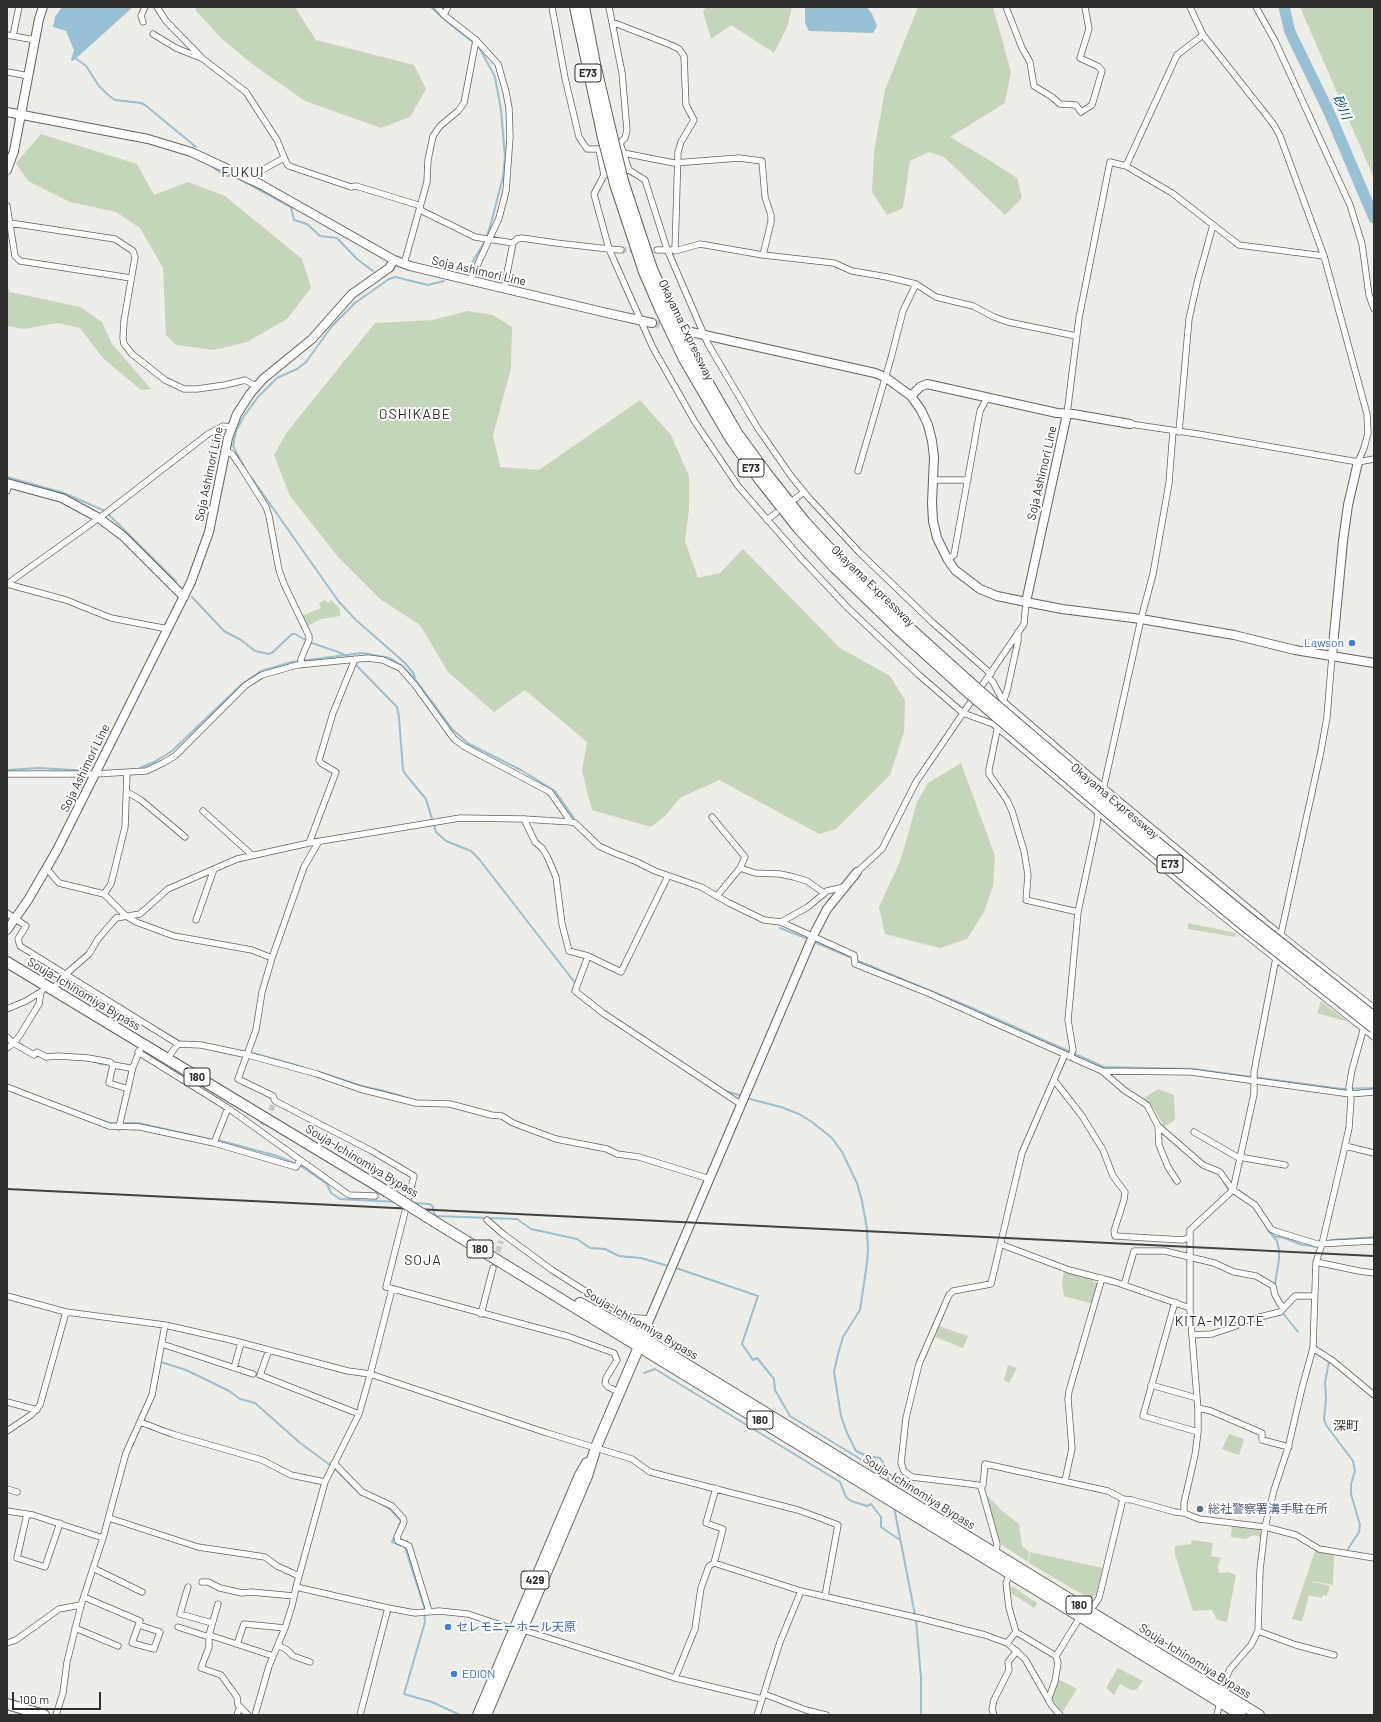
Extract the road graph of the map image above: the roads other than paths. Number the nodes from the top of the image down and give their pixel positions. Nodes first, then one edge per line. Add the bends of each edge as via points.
1 (19, 7) edge
2 (44, 7) edge
3 (145, 7) edge
4 (157, 7) edge
5 (437, 7) edge
6 (448, 7) edge
7 (552, 7) edge
8 (575, 7) edge
9 (584, 7) edge
10 (609, 7) edge
11 (1006, 7) edge
12 (1085, 7) edge
13 (1190, 7) edge
14 (1256, 7) edge
15 (444, 15) junction
16 (143, 22) dead end
17 (612, 22) junction
18 (153, 34) dead end
19 (1203, 35) junction
20 (10, 36) edge
21 (35, 40) junction
22 (476, 43) junction
23 (203, 59) junction
24 (7, 72) edge
25 (29, 76) junction
26 (7, 112) edge
27 (21, 114) junction
28 (611, 139) junction
29 (599, 149) junction
30 (11, 150) edge
31 (623, 153) junction
32 (284, 158) junction
33 (678, 163) junction
34 (1126, 166) junction
35 (7, 170) edge
36 (629, 170) junction
37 (604, 175) junction
38 (246, 176) junction
39 (7, 206) edge
40 (420, 208) junction
41 (10, 223) junction
42 (1213, 225) junction
43 (487, 238) junction
44 (513, 242) junction
45 (609, 249) junction
46 (667, 249) junction
47 (621, 250) tunnel mouth
48 (657, 250) tunnel mouth
49 (674, 250) junction
50 (763, 255) junction
51 (1324, 256) junction
52 (394, 260) junction
53 (404, 264) junction
54 (131, 278) junction
55 (470, 281) junction
56 (916, 284) junction
57 (504, 289) junction
58 (1374, 309) edge
59 (642, 320) junction
60 (652, 323) tunnel mouth
61 (691, 332) dead end
62 (703, 334) junction
63 (1076, 336) junction
64 (886, 377) junction
65 (256, 386) junction
66 (911, 396) junction
67 (987, 398) junction
68 (1067, 414) junction
69 (1130, 424) joint
70 (231, 427) junction
71 (1176, 432) junction
72 (225, 450) junction
73 (1374, 459) edge
74 (1358, 462) junction
75 (858, 471) dead end
76 (933, 480) junction
77 (968, 480) junction
78 (8, 486) edge
79 (804, 492) junction
80 (796, 499) dead end
81 (776, 513) dead end
82 (105, 514) junction
83 (767, 520) junction
84 (948, 560) junction
85 (7, 584) edge
86 (184, 597) junction
87 (1026, 602) junction
88 (1141, 619) junction
89 (168, 629) junction
90 (1018, 632) junction
91 (1332, 656) junction
92 (355, 659) junction
93 (301, 662) junction
94 (1374, 663) edge
95 (989, 676) junction
96 (973, 691) junction
97 (1003, 701) junction
98 (963, 713) junction
99 (998, 728) junction
100 (127, 773) junction
101 (7, 774) edge
102 (95, 774) junction
103 (1103, 787) junction
104 (127, 792) junction
105 (202, 811) dead end
106 (1098, 813) junction
107 (712, 817) dead end
108 (524, 819) junction
109 (571, 822) junction
110 (185, 837) dead end
111 (309, 843) junction
112 (318, 843) junction
113 (252, 855) junction
114 (740, 868) junction
115 (47, 869) junction
116 (214, 869) junction
117 (857, 872) joint
118 (668, 876) junction
119 (844, 887) junction
120 (824, 893) junction
121 (104, 894) junction
122 (717, 896) junction
123 (1078, 912) junction
124 (7, 913) edge
125 (126, 916) junction
126 (16, 918) junction
127 (196, 920) dead end
128 (781, 922) junction
129 (7, 930) edge
130 (1281, 935) junction
131 (812, 939) junction
132 (588, 956) junction
133 (272, 958) junction
134 (1276, 960) junction
135 (7, 962) edge
136 (66, 974) junction
137 (47, 990) junction
138 (1372, 1007) edge
139 (7, 1009) edge
140 (1374, 1017) edge
141 (1374, 1028) edge
142 (1363, 1029) junction
143 (1374, 1037) edge
144 (13, 1041) edge
145 (178, 1044) junction
146 (7, 1048) edge
147 (141, 1048) junction
148 (1070, 1054) junction
149 (248, 1055) junction
150 (167, 1059) junction
151 (113, 1065) junction
152 (133, 1067) junction
153 (1102, 1071) junction
154 (1254, 1077) junction
155 (1054, 1080) junction
156 (7, 1087) edge
157 (128, 1089) junction
158 (1349, 1091) junction
159 (1374, 1092) edge
160 (742, 1104) junction
161 (228, 1108) junction
162 (119, 1124) junction
163 (1158, 1126) junction
164 (1194, 1132) dead end
165 (214, 1144) junction
166 (1345, 1146) junction
167 (1374, 1153) edge
168 (1239, 1158) junction
169 (299, 1163) junction
170 (1285, 1165) dead end
171 (710, 1179) junction
172 (1177, 1181) dead end
173 (1231, 1191) junction
174 (375, 1196) dead end
175 (487, 1220) dead end
176 (503, 1234) junction
177 (1190, 1237) junction
178 (501, 1241) tunnel mouth
179 (1374, 1241) edge
180 (1000, 1244) junction
181 (1322, 1244) junction
182 (1190, 1257) junction
183 (1316, 1262) junction
184 (493, 1268) tunnel mouth
185 (1374, 1273) edge
186 (1102, 1278) junction
187 (1124, 1285) junction
188 (392, 1289) junction
189 (7, 1296) edge
190 (1314, 1296) junction
191 (1175, 1302) junction
192 (1190, 1308) junction
193 (1284, 1308) junction
194 (66, 1312) junction
195 (481, 1314) junction
196 (650, 1319) junction
197 (165, 1325) junction
198 (1192, 1335) junction
199 (640, 1342) junction
200 (241, 1343) junction
201 (162, 1344) junction
202 (1313, 1348) junction
203 (269, 1350) junction
204 (234, 1368) junction
205 (253, 1374) dead end
206 (370, 1374) junction
207 (1150, 1385) junction
208 (619, 1392) junction
209 (1374, 1395) edge
210 (1197, 1398) junction
211 (7, 1402) edge
212 (1198, 1408) junction
213 (37, 1410) junction
214 (359, 1414) junction
215 (140, 1422) junction
216 (7, 1430) edge
217 (1198, 1432) junction
218 (596, 1447) junction
219 (1289, 1447) junction
220 (332, 1466) junction
221 (1065, 1481) junction
222 (325, 1482) junction
223 (981, 1487) junction
224 (716, 1488) junction
225 (7, 1489) edge
226 (17, 1492) dead end
227 (1123, 1499) junction
228 (7, 1511) edge
229 (1184, 1512) junction
230 (27, 1514) junction
231 (109, 1518) junction
232 (60, 1523) junction
233 (1265, 1527) junction
234 (103, 1538) junction
235 (1374, 1558) edge
236 (999, 1560) junction
237 (714, 1563) junction
238 (93, 1568) junction
239 (1010, 1573) junction
240 (299, 1576) junction
241 (202, 1582) dead end
242 (188, 1587) dead end
243 (296, 1587) junction
244 (142, 1592) dead end
245 (801, 1592) junction
246 (294, 1596) junction
247 (825, 1596) junction
248 (84, 1597) junction
249 (218, 1604) dead end
250 (81, 1605) junction
251 (388, 1608) junction
252 (1090, 1611) junction
253 (426, 1612) junction
254 (1080, 1617) junction
255 (212, 1623) junction
256 (139, 1625) junction
257 (178, 1627) dead end
258 (75, 1628) junction
259 (285, 1628) junction
260 (519, 1629) junction
261 (1258, 1630) junction
262 (1016, 1632) junction
263 (209, 1636) junction
264 (7, 1643) edge
265 (1007, 1643) junction
266 (237, 1644) junction
267 (278, 1645) junction
268 (118, 1646) dead end
269 (1017, 1651) junction
270 (1334, 1655) dead end
271 (273, 1656) junction
272 (1056, 1656) junction
273 (310, 1662) dead end
274 (676, 1678) junction
275 (1219, 1691) junction
276 (763, 1696) junction
277 (1048, 1698) junction
278 (1220, 1702) junction
279 (7, 1704) edge
280 (240, 1707) junction
281 (44, 1715) edge
282 (56, 1715) edge
283 (237, 1715) edge
284 (248, 1715) edge
285 (255, 1715) edge
286 (360, 1715) edge
287 (478, 1715) edge
288 (486, 1715) edge
289 (757, 1715) edge
290 (826, 1715) edge
291 (994, 1715) edge
292 (1060, 1715) edge
293 (1216, 1715) edge
294 (1241, 1715) edge
295 (1259, 1715) edge

1 - 20 street
2 - 21 main road
3 - 16 street via 141,16
4 - 23 street via 166,21
5 - 15 street
6 - 15 street
7 - 29 street via 579,137 587,149
8 - 28 highway, Okayama Expressway / E73
9 - 28 highway, Okayama Expressway / E73
10 - 17 street
11 - 12 street via 1030,62 1034,86 1060,104 1076,105 1080,112 1092,105 1102,71 1080,58 1089,29
13 - 19 street
14 - 58 street via 1275,40 1350,205 1362,244 1369,295
15 - 22 street
17 - 28 street via 622,73 627,130 625,138
17 - 33 street via 671,45 679,49 684,56 686,105 694,120 681,142
18 - 23 street via 176,48
19 - 34 street via 1177,55
19 - 51 street via 1274,125
20 - 21 street
21 - 25 main road
22 - 40 street via 464,103 440,126 434,136
22 - 43 street via 498,64 509,108 510,137 506,191 499,218
23 - 32 street via 246,92 277,140
24 - 25 street
25 - 27 main road
26 - 27 main road
27 - 30 main road
27 - 38 main road via 148,139 191,152
28 - 29 street
28 - 31 street
28 - 96 highway, Okayama Expressway / E73, bridge via 619,183 652,269 692,355 737,433 805,522
29 - 37 street
30 - 35 main road
31 - 33 street
31 - 36 street
32 - 38 street
32 - 40 street via 290,166 418,205
33 - 49 street
33 - 50 street via 739,158 762,161 765,197 771,215
34 - 42 street via 1172,192
34 - 63 street via 1110,162
36 - 37 street
36 - 46 street via 645,180
37 - 45 street via 594,194
38 - 52 main road
39 - 41 street
40 - 43 street via 475,237
40 - 53 street
41 - 54 street via 15,256 20,261
41 - 54 street via 114,240 133,251 135,257
42 - 51 street via 1239,245
42 - 71 street via 1189,319
43 - 44 street
43 - 55 street
44 - 45 street via 522,238
44 - 57 street
45 - 47 street
45 - 59 street
46 - 48 street
46 - 49 street
46 - 62 street
49 - 50 street via 700,244
50 - 56 street via 834,263 852,271
51 - 74 street via 1367,414 1368,433
52 - 53 main road, Soja Ashimori Line
52 - 65 main road, Soja Ashimori Line via 389,268 352,294 312,338
53 - 55 main road, Soja Ashimori Line
54 - 65 street via 123,338 124,344 132,354 166,380 184,389 226,385 245,380
55 - 57 main road, Soja Ashimori Line
56 - 63 street via 936,297 973,306 1008,322
56 - 64 street via 903,311
57 - 59 main road, Soja Ashimori Line via 606,314
59 - 60 main road, Soja Ashimori Line
59 - 83 street via 653,348 694,422 738,486
61 - 62 main road
62 - 64 main road
62 - 79 street via 757,427
63 - 68 street
64 - 66 main road
64 - 75 street
65 - 70 main road, Soja Ashimori Line
66 - 67 main road, Soja Ashimori Line via 927,384
66 - 76 main road via 930,430 934,457
67 - 68 main road, Soja Ashimori Line
67 - 77 street via 980,411
68 - 69 main road
68 - 87 main road, Soja Ashimori Line
69 - 71 street
70 - 72 main road, Soja Ashimori Line
70 - 82 street via 223,426 208,434
71 - 74 street
71 - 88 street via 1153,574
72 - 86 main road, Soja Ashimori Line via 207,537 199,564
72 - 93 street via 232,454 266,507 279,570 309,642
73 - 74 street
74 - 91 main road via 1343,541
76 - 77 street
76 - 84 main road via 933,521 937,538
77 - 84 street via 954,555
78 - 82 main road via 62,498
79 - 80 street
79 - 95 street via 859,552
81 - 83 street
82 - 85 street
82 - 86 main road via 123,536
83 - 98 street via 848,608
84 - 87 main road via 961,575 980,590
85 - 89 street via 66,600 111,618
86 - 89 main road, Soja Ashimori Line
87 - 88 main road
87 - 90 street via 1024,624
88 - 91 main road via 1234,634 1295,650
88 - 103 street
89 - 102 main road, Soja Ashimori Line
90 - 95 street
90 - 97 street
91 - 94 main road
91 - 130 street via 1328,710 1321,751
92 - 93 street
92 - 109 street via 383,660 400,668 415,684 454,739 550,792
92 - 111 street via 333,713 319,760 336,772
93 - 100 street via 262,675 246,685 175,756 146,771
95 - 97 street
95 - 98 street
96 - 140 highway, Okayama Expressway / E73, bridge
96 - 141 highway, Okayama Expressway / E73, bridge via 1058,770 1236,919
97 - 99 street
97 - 103 street
98 - 99 street
98 - 117 street via 916,782 882,849
99 - 106 street
99 - 123 street via 989,774 1012,810 1028,875 1026,900
100 - 102 street
100 - 104 street
101 - 102 street
102 - 115 main road, Soja Ashimori Line
103 - 106 street
103 - 130 street
104 - 110 street via 141,800
104 - 121 street via 125,827 110,884
105 - 113 street
106 - 123 street
106 - 134 street
107 - 114 street via 745,857
108 - 109 street
108 - 112 street via 460,818
108 - 132 street via 534,842 542,848 556,877 562,924 569,951
109 - 118 street via 599,846
111 - 112 street
111 - 113 street
112 - 133 street via 304,867
113 - 116 street
114 - 120 street via 755,874 794,877 807,881
114 - 122 street
115 - 121 street via 59,883
115 - 126 main road, Soja Ashimori Line
116 - 125 street via 168,889 140,914
116 - 127 street
117 - 119 main road
118 - 122 street via 702,887
118 - 132 street via 621,972
119 - 120 street
119 - 131 main road via 826,909
120 - 128 street via 808,907
121 - 125 street
122 - 128 street via 764,920
123 - 148 street via 1068,1020
124 - 126 street
125 - 133 street via 174,936 252,950
125 - 136 street via 116,918 89,954
126 - 129 main road, Soja Ashimori Line
126 - 136 street via 26,926 18,939 20,946
128 - 131 street
130 - 134 street
130 - 138 street
131 - 148 street via 854,955 855,964
131 - 160 main road
132 - 160 street via 575,991 603,1013
133 - 149 street
134 - 142 street
134 - 154 street
135 - 137 highway, Souja-Ichinomiya Bypass / 180
136 - 137 street
136 - 145 street
137 - 139 street
137 - 144 street
137 - 147 highway, Souja-Ichinomiya Bypass / 180
138 - 142 street
142 - 143 street
142 - 158 street via 1355,1053
144 - 146 street
144 - 151 street via 35,1054 37,1052 46,1057 88,1058
145 - 149 street via 201,1045
145 - 150 street
147 - 150 highway, Souja-Ichinomiya Bypass / 180
147 - 152 street
147 - 161 street
148 - 153 street
148 - 155 street
149 - 171 street via 416,1103 450,1104 480,1113 502,1116 513,1123 556,1139 638,1157
149 - 188 street via 238,1079 273,1096 275,1102 372,1150 414,1176 386,1287
150 - 199 highway, Souja-Ichinomiya Bypass / 180, bridge via 525,1276 578,1302
151 - 152 street
151 - 157 street via 109,1083
152 - 157 street
153 - 154 street via 1191,1072
153 - 163 street via 1124,1090 1145,1102
154 - 158 street
154 - 168 street via 1254,1094
155 - 177 street via 1082,1116 1103,1150 1113,1176 1125,1192 1114,1231 1115,1236 1182,1240
155 - 180 street via 1022,1153
156 - 162 street via 109,1126
157 - 162 street
158 - 159 street
158 - 166 street via 1349,1128
160 - 171 main road
161 - 165 street
161 - 169 street via 260,1128
162 - 165 street
163 - 172 street via 1159,1145
163 - 173 street via 1203,1165 1220,1172
164 - 168 street
165 - 169 street via 296,1167
166 - 167 street
166 - 181 street
168 - 170 street
168 - 173 street
169 - 174 street via 349,1195
171 - 196 main road
173 - 177 street via 1190,1230
173 - 181 street via 1255,1205 1271,1229
175 - 176 street
176 - 178 street
176 - 196 street via 552,1270 626,1317
177 - 182 street
179 - 181 street
180 - 186 street via 1069,1270
180 - 223 street via 992,1284 948,1294 919,1364 902,1447 902,1466 912,1477
181 - 183 street
182 - 187 street via 1165,1251 1134,1251
182 - 192 street
182 - 193 street via 1214,1263 1234,1272 1256,1276 1273,1286 1277,1300
183 - 185 street
183 - 190 street
184 - 195 street
186 - 187 street
186 - 221 street via 1069,1390 1072,1448
187 - 191 street
188 - 195 street
188 - 206 street
189 - 194 street
190 - 193 street via 1295,1296
190 - 202 street
191 - 192 street
191 - 207 street
192 - 198 street
193 - 198 street via 1280,1312 1244,1321 1212,1334
194 - 197 street
194 - 213 street
195 - 208 street via 567,1336 614,1353 617,1360 605,1383
196 - 199 main road
197 - 200 street
197 - 201 street
198 - 210 street
199 - 208 highway, 429
199 - 236 highway, Souja-Ichinomiya Bypass / 180 via 900,1495
199 - 236 highway, Souja-Ichinomiya Bypass / 180 via 903,1508
200 - 203 street
200 - 204 street
201 - 204 street
201 - 215 street via 152,1396
202 - 209 street
202 - 219 street
203 - 206 street via 348,1371
203 - 214 street via 260,1375
204 - 205 street
206 - 214 street
206 - 218 street via 547,1434
207 - 210 street
207 - 217 street via 1143,1416
208 - 218 highway, 429
210 - 212 street
211 - 213 street
212 - 217 street
212 - 219 street via 1262,1433 1262,1440
213 - 216 street
214 - 220 street
215 - 222 street via 262,1460 291,1475
215 - 231 street via 126,1453
217 - 229 street
218 - 224 street via 632,1459 650,1472
218 - 260 highway, 429 via 587,1476
219 - 233 street via 1274,1490
220 - 222 street
220 - 253 street via 362,1492 392,1506 403,1518 404,1522 397,1537 398,1541 409,1546
221 - 223 street via 985,1464
221 - 227 street via 1108,1491
222 - 240 street
223 - 236 street
224 - 237 street via 706,1523 723,1529
224 - 247 street via 798,1510 838,1525
225 - 226 street
227 - 229 street
227 - 252 street via 1098,1598
228 - 230 street
229 - 233 street via 1199,1519
230 - 232 street
230 - 232 street via 17,1558 45,1567
231 - 234 street
231 - 240 street via 198,1546 265,1557 277,1566
232 - 234 street
233 - 235 street via 1296,1535 1318,1549
233 - 261 street via 1260,1570
234 - 238 street
236 - 239 highway, Souja-Ichinomiya Bypass / 180
236 - 252 highway, Souja-Ichinomiya Bypass / 180
237 - 245 street
237 - 274 street via 708,1566 701,1588 695,1629
238 - 244 street
238 - 248 street
239 - 254 highway, Souja-Ichinomiya Bypass / 180
239 - 262 street via 1006,1583 1009,1608
240 - 243 street
241 - 246 street via 242,1593
242 - 255 street via 180,1614
243 - 246 street
243 - 251 street
245 - 247 street
245 - 276 street via 780,1642
246 - 259 street
247 - 265 street via 985,1635
248 - 250 street
248 - 256 street via 140,1621
249 - 255 street
250 - 258 street
250 - 264 street via 59,1609 16,1640
251 - 253 street via 415,1613
251 - 286 street
252 - 254 street
252 - 275 highway, Souja-Ichinomiya Bypass / 180
253 - 260 street via 468,1614
254 - 272 street
254 - 278 highway, Souja-Ichinomiya Bypass / 180
255 - 263 street
256 - 256 street via 160,1632 154,1649 132,1643
257 - 263 street
258 - 268 street
258 - 282 street via 63,1693
259 - 266 street via 244,1624
259 - 267 street
260 - 274 street
260 - 287 highway, 429
260 - 288 highway, 429
261 - 270 street via 1296,1645
261 - 275 street via 1251,1644 1230,1669
262 - 265 street
262 - 272 street
263 - 266 street
263 - 280 street via 209,1647 201,1668 221,1675 237,1697
265 - 269 street
266 - 271 street
267 - 271 street
267 - 273 street via 293,1656
269 - 277 street via 1025,1659
269 - 291 street via 1008,1662 1009,1670 994,1700
271 - 285 street
272 - 277 street via 1058,1663 1055,1680
274 - 276 street
275 - 278 street
275 - 295 highway, Souja-Ichinomiya Bypass / 180
276 - 289 street
276 - 290 street
277 - 292 street
278 - 293 street
278 - 294 highway, Souja-Ichinomiya Bypass / 180
279 - 281 highway
280 - 283 street
280 - 284 street

